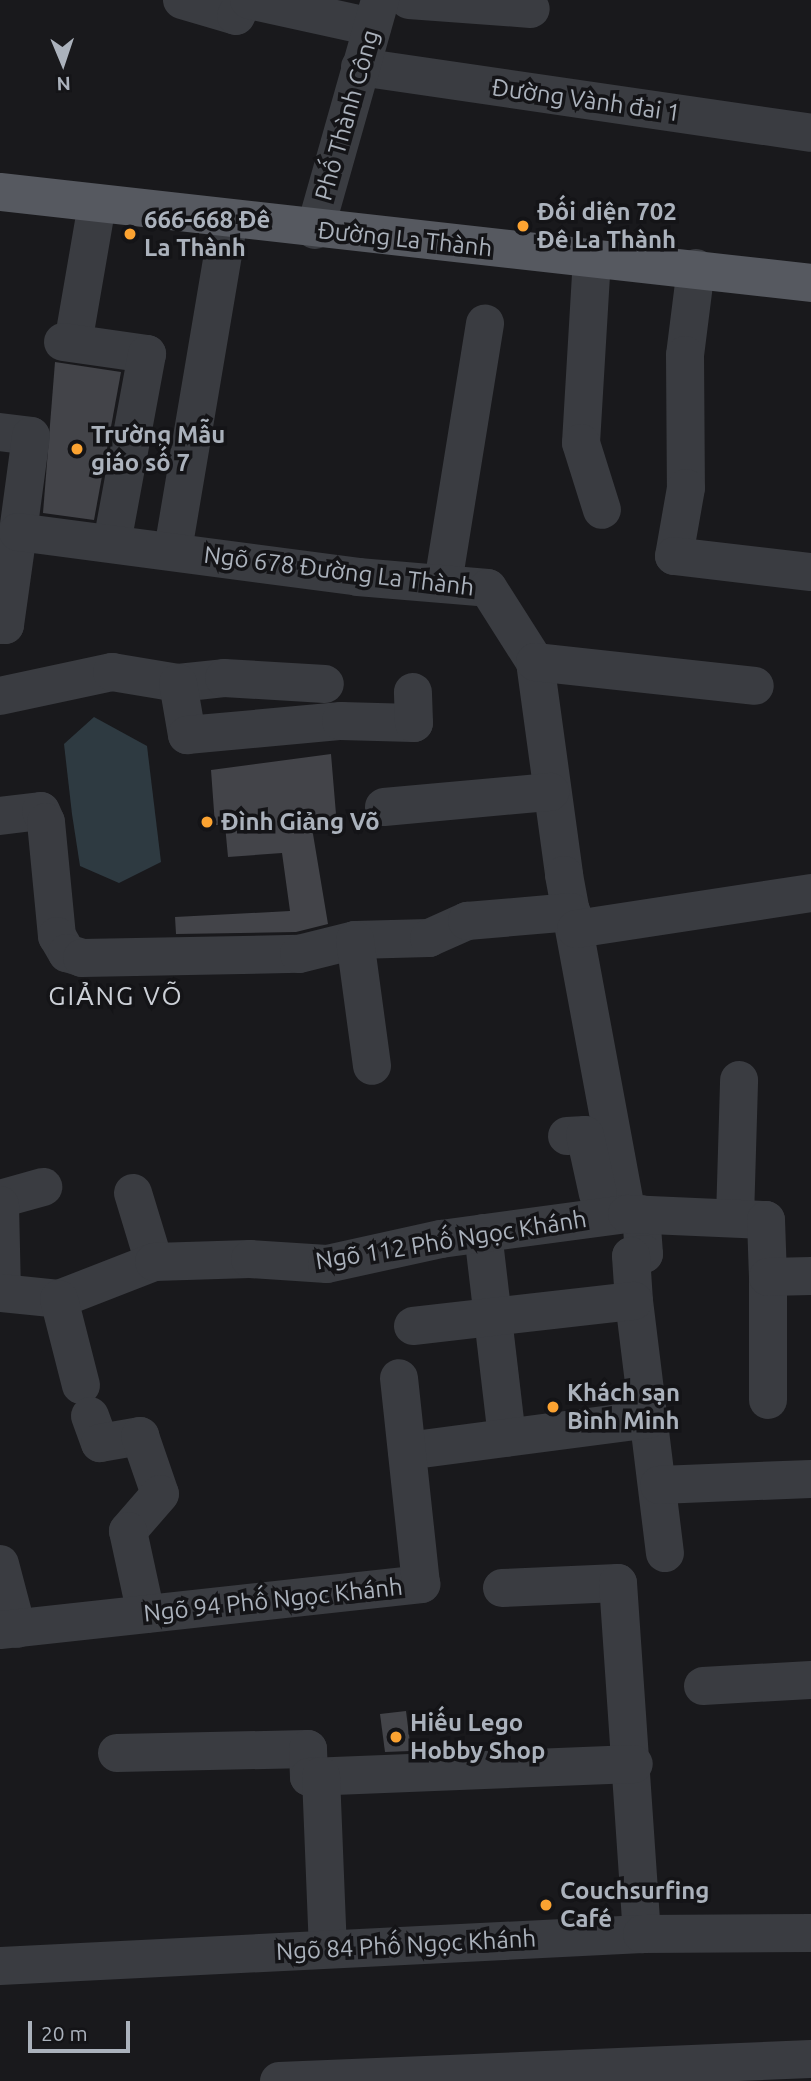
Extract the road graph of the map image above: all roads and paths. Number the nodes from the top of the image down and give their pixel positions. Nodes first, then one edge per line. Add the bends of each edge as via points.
1 (182, 0) edge
2 (244, 0) edge
3 (250, 0) edge
4 (409, 0) edge
5 (531, 9) dead end
6 (376, 13) edge
7 (360, 67) junction
8 (811, 133) edge
9 (0, 192) edge
10 (97, 204) junction
11 (229, 220) junction
12 (315, 230) junction
13 (592, 258) junction
14 (696, 268) junction
15 (811, 283) edge
16 (485, 323) dead end
17 (0, 432) edge
18 (602, 510) dead end
19 (19, 532) junction
20 (112, 543) junction
21 (173, 550) junction
22 (811, 572) edge
23 (443, 583) junction
24 (0, 625) edge
25 (535, 662) junction
26 (178, 683) junction
27 (325, 684) dead end
28 (755, 686) dead end
29 (413, 692) dead end
30 (0, 696) edge
31 (550, 792) junction
32 (384, 807) dead end
33 (0, 816) edge
34 (811, 893) edge
35 (574, 921) junction
36 (355, 940) junction
37 (372, 1066) dead end
38 (739, 1080) dead end
39 (566, 1136) dead end
40 (43, 1187) dead end
41 (133, 1193) dead end
42 (0, 1199) edge
43 (0, 1205) edge
44 (624, 1215) junction
45 (735, 1218) junction
46 (484, 1233) junction
47 (154, 1262) junction
48 (811, 1276) edge
49 (768, 1278) junction
50 (1, 1293) edge
51 (60, 1299) junction
52 (634, 1301) junction
53 (494, 1315) junction
54 (413, 1326) dead end
55 (400, 1378) dead end
56 (768, 1400) dead end
57 (649, 1419) junction
58 (507, 1438) junction
59 (407, 1451) junction
60 (811, 1479) edge
61 (659, 1485) junction
62 (665, 1553) dead end
63 (0, 1564) edge
64 (502, 1587) dead end
65 (146, 1614) junction
66 (8, 1629) edge
67 (811, 1680) edge
68 (703, 1686) dead end
69 (117, 1753) dead end
70 (634, 1764) junction
71 (321, 1776) junction
72 (811, 1933) edge
73 (642, 1934) junction
74 (328, 1948) junction
75 (0, 1966) edge
76 (811, 2059) edge
77 (491, 2077) edge
78 (279, 2081) edge

1 - 2 street via 236,16
3 - 6 street
4 - 5 street
6 - 7 street, Phố Thành Công
7 - 8 street, Đường Vành đai 1
7 - 12 street, Phố Thành Công
9 - 10 main road, Đường La Thành
10 - 11 main road, Đường La Thành
10 - 20 street via 69,334 147,354
11 - 12 main road, Đường La Thành
11 - 21 street, Ngõ 678 Đường La Thành
12 - 13 main road, Đường La Thành
13 - 14 main road, Đường La Thành
13 - 18 street via 581,443
14 - 15 main road, Đường La Thành
14 - 22 street via 685,355 686,488 674,556
16 - 23 street
17 - 19 street via 31,436
19 - 20 street
19 - 24 street via 5,625
20 - 21 street
21 - 23 street, Ngõ 678 Đường La Thành via 358,577
23 - 25 street, Ngõ 678 Đường La Thành via 488,588
25 - 28 street
25 - 31 street, Ngõ 678 Đường La Thành
26 - 27 street via 224,678
26 - 29 street via 187,735 341,720 414,723
26 - 30 street via 112,672
31 - 32 street
31 - 35 street, Ngõ 678 Đường La Thành
33 - 36 street via 41,811 46,822 57,936 67,953 147,959 261,956 299,954
34 - 35 street
35 - 36 street via 467,921 429,938
35 - 44 street, Ngõ 678 Đường La Thành
36 - 37 street
38 - 45 street
39 - 44 street via 585,1135
40 - 42 street
41 - 47 street
43 - 50 street
44 - 45 street, Ngõ 112 Phố Ngọc Khánh
44 - 46 street, Ngõ 112 Phố Ngọc Khánh
44 - 52 street via 644,1254 631,1256
45 - 49 street, Ngõ 112 Phố Ngọc Khánh via 766,1220
46 - 47 street, Ngõ 112 Phố Ngọc Khánh via 327,1264 250,1259
46 - 53 street
47 - 51 street, Ngõ 112 Phố Ngọc Khánh
48 - 49 street
49 - 56 street
50 - 51 street, Ngõ 112 Phố Ngọc Khánh
51 - 65 street via 100,1443 140,1436 160,1494 128,1531
52 - 53 street
52 - 57 street
53 - 54 street
53 - 58 street
55 - 59 street
57 - 58 street
57 - 61 street
58 - 59 street
59 - 65 street, Ngõ 94 Phố Ngọc Khánh via 421,1584
60 - 61 street
61 - 62 street
63 - 66 street
64 - 70 street via 618,1583
65 - 66 street, Ngõ 94 Phố Ngọc Khánh
67 - 68 street
69 - 71 street via 308,1749 309,1777
70 - 71 street
70 - 73 street
71 - 74 street
72 - 73 street, Ngõ 84 Phố Ngọc Khánh
73 - 74 street, Ngõ 84 Phố Ngọc Khánh
74 - 75 street, Ngõ 84 Phố Ngọc Khánh
76 - 77 street
77 - 78 street

